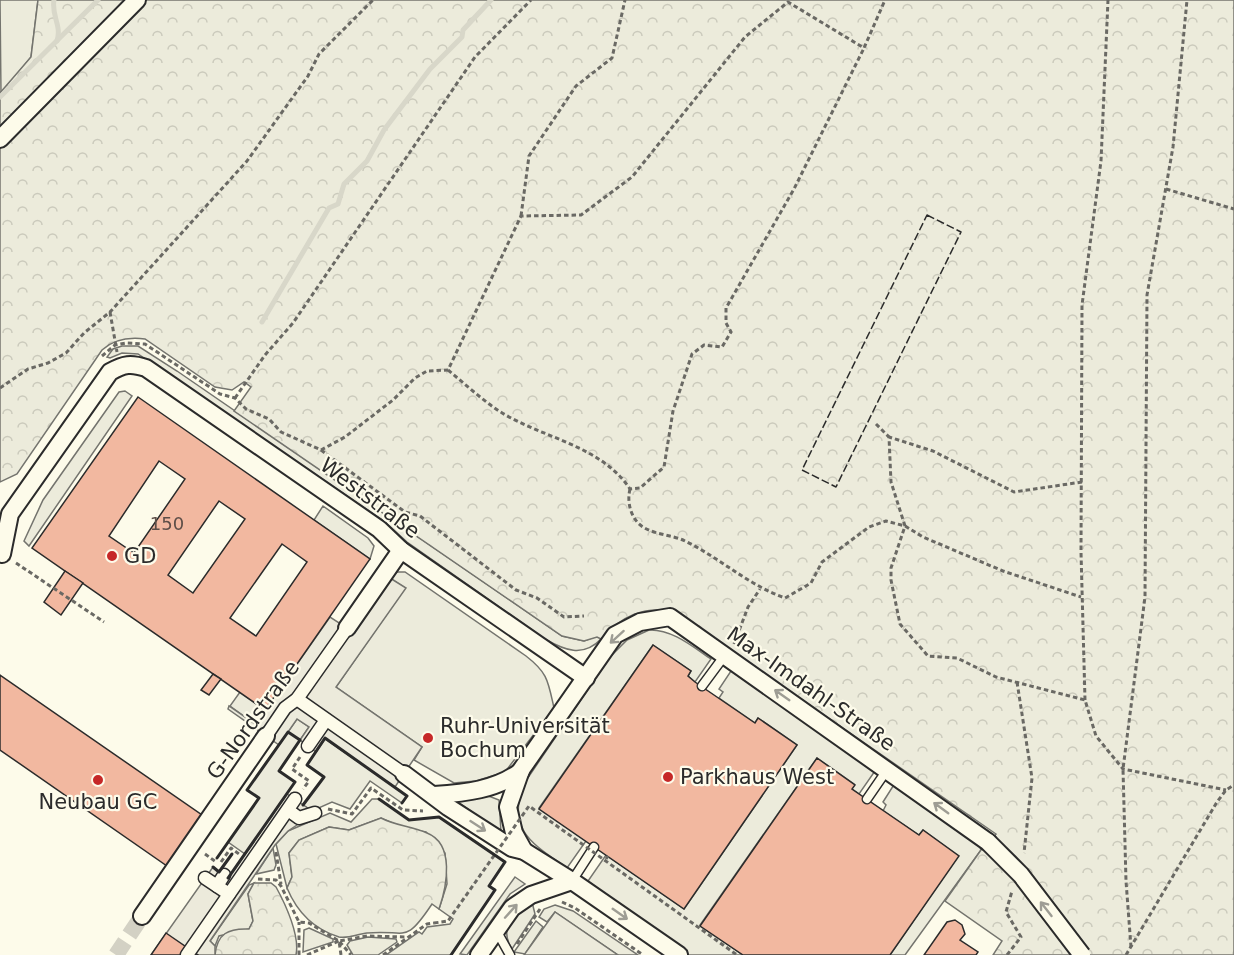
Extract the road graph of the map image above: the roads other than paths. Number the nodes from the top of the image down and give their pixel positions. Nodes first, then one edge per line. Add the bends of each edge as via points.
1 (137, 0) edge
2 (0, 139) edge
3 (5, 510) edge
4 (400, 550) junction
5 (1, 553) edge
6 (347, 628) joint
7 (726, 656) junction
8 (586, 678) junction
9 (702, 686) dead end
10 (297, 699) junction
11 (326, 720) junction
12 (266, 736) joint
13 (308, 746) dead end
14 (521, 770) junction
15 (888, 770) junction
16 (404, 774) joint
17 (299, 794) road end
18 (434, 795) junction
19 (867, 799) dead end
20 (288, 810) junction
21 (315, 813) road end
22 (594, 847) dead end
23 (524, 851) junction
24 (205, 878) dead end
25 (572, 881) junction
26 (228, 894) junction
27 (142, 916) tunnel mouth
28 (496, 930) junction
29 (187, 955) edge
30 (479, 955) edge
31 (510, 955) edge
32 (679, 955) edge
33 (1082, 955) edge

1 - 2 street
3 - 4 street, Weststraße via 110,372 134,364 146,368 379,529
3 - 5 street
4 - 6 street, G-Nordstraße
4 - 8 street, Weststraße
6 - 10 street, G-Nordstraße
7 -> 8 street, Max-Imdahl-Straße via 670,617 640,622 615,635
7 - 9 lane
15 -> 7 street, Max-Imdahl-Straße
8 - 14 street, Max-Imdahl-Straße
10 - 11 street
10 - 12 street, G-Nordstraße via 285,708
11 - 13 street
11 - 16 street
12 - 27 street, G-Nordstraße
14 - 18 street, Max-Imdahl-Straße via 506,782 464,794
14 - 23 street, Max-Imdahl-Straße via 508,807 514,833
15 - 19 lane
33 -> 15 street, Max-Imdahl-Straße, bridge via 1020,875 988,842
16 - 18 street
17 - 20 street
18 -> 23 street via 512,848
20 - 21 street via 299,818
20 - 26 street via 248,876
22 - 25 lane
23 - 25 street
24 - 26 street via 221,881
28 -> 25 street via 512,908 541,901
25 -> 32 street
26 - 29 street
28 - 30 street
28 - 31 lane

